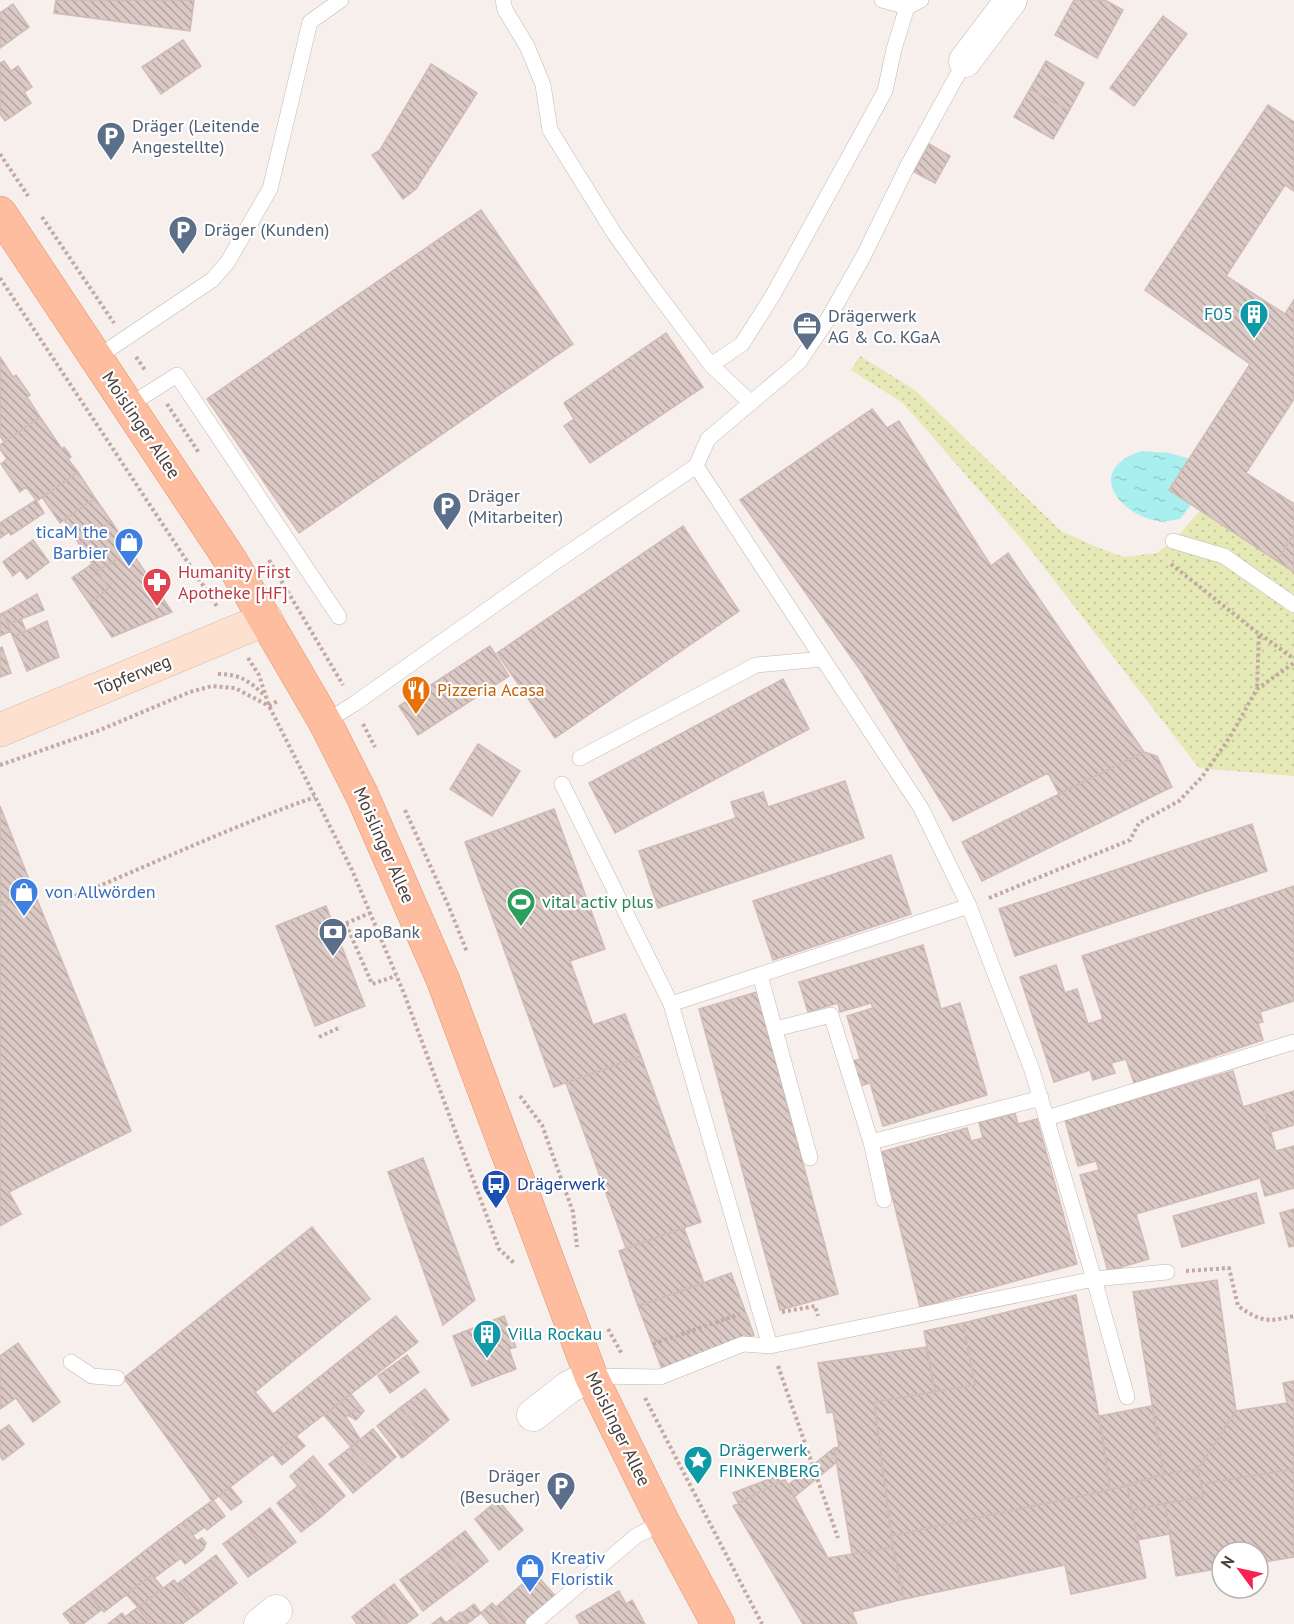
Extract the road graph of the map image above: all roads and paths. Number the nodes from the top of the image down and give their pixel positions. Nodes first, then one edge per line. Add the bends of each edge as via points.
1 (341, 0) edge
2 (503, 0) edge
3 (882, 0) edge
4 (1011, 0) edge
5 (914, 3) edge
6 (964, 61) joint
7 (0, 213) edge
8 (0, 278) edge
9 (96, 358) junction
10 (711, 365) junction
11 (751, 403) junction
12 (128, 406) junction
13 (696, 466) junction
14 (1173, 541) dead end
15 (1166, 561) dead end
16 (1294, 605) edge
17 (339, 617) dead end
18 (266, 619) junction
19 (234, 634) junction
20 (1259, 634) junction
21 (823, 659) junction
22 (1294, 661) edge
23 (1257, 689) junction
24 (269, 705) junction
25 (325, 722) junction
26 (0, 730) edge
27 (580, 758) dead end
28 (0, 765) edge
29 (562, 784) dead end
30 (315, 796) junction
31 (75, 896) dead end
32 (969, 906) junction
33 (370, 913) junction
34 (346, 924) junction
35 (335, 928) dead end
36 (760, 975) junction
37 (396, 976) junction
38 (671, 1004) junction
39 (341, 1027) dead end
40 (775, 1029) junction
41 (319, 1037) dead end
42 (1294, 1042) edge
43 (1041, 1098) junction
44 (1047, 1118) junction
45 (871, 1142) junction
46 (810, 1158) dead end
47 (884, 1200) dead end
48 (518, 1267) dead end
49 (1167, 1272) joint
50 (1094, 1279) junction
51 (1294, 1316) edge
52 (770, 1346) junction
53 (71, 1362) dead end
54 (591, 1377) junction
55 (117, 1378) dead end
56 (1127, 1397) dead end
57 (533, 1415) dead end
58 (663, 1522) junction
59 (838, 1538) dead end
60 (533, 1624) edge
61 (718, 1624) edge

1 - 9 lane via 310,22 270,189 227,263 212,280
2 - 10 lane via 543,85 550,130 614,232
3 - 5 lane
4 - 6 street
5 - 10 lane via 894,49 885,91 774,295 742,344
6 - 11 lane via 828,319 799,362
7 - 9 main road, Moislinger Allee
8 - 19 path
9 - 12 main road, Moislinger Allee
10 - 11 lane
11 - 13 lane via 708,439
12 - 17 lane via 177,375
12 - 18 main road, Moislinger Allee
13 - 21 lane
13 - 25 lane
14 - 16 lane via 1224,556
15 - 20 path
18 - 19 main road, Töpferweg
18 - 25 main road, Moislinger Allee
19 - 24 path via 259,675
19 - 26 main road, Töpferweg
20 - 22 path
20 - 23 path
21 - 27 lane via 756,665
21 - 32 lane via 921,808
22 - 23 path
23 - 32 path via 1230,738 1202,777 1179,801 1139,823 1130,840
24 - 28 path via 235,688 212,686
24 - 30 path
25 - 54 main road, Moislinger Allee via 362,795 443,980
29 - 38 lane
30 - 31 path via 254,818
30 - 33 path
32 - 36 lane
32 - 43 lane
33 - 34 path
33 - 37 path
34 - 35 path
34 - 37 path via 372,984
36 - 38 lane
36 - 40 lane
37 - 48 path via 499,1249
38 - 52 lane
39 - 41 path
40 - 45 lane via 831,1015
40 - 46 lane
42 - 44 lane
43 - 44 lane
43 - 45 lane
44 - 50 lane
45 - 47 lane
49 - 50 lane
49 - 51 path via 1229,1268 1238,1306 1257,1319
50 - 52 lane
50 - 56 lane
52 - 54 lane via 743,1344 660,1377
52 - 59 path
53 - 55 lane via 92,1376
54 - 57 street via 569,1387
54 - 58 main road, Moislinger Allee
58 - 60 lane via 636,1536
58 - 61 main road, Moislinger Allee

